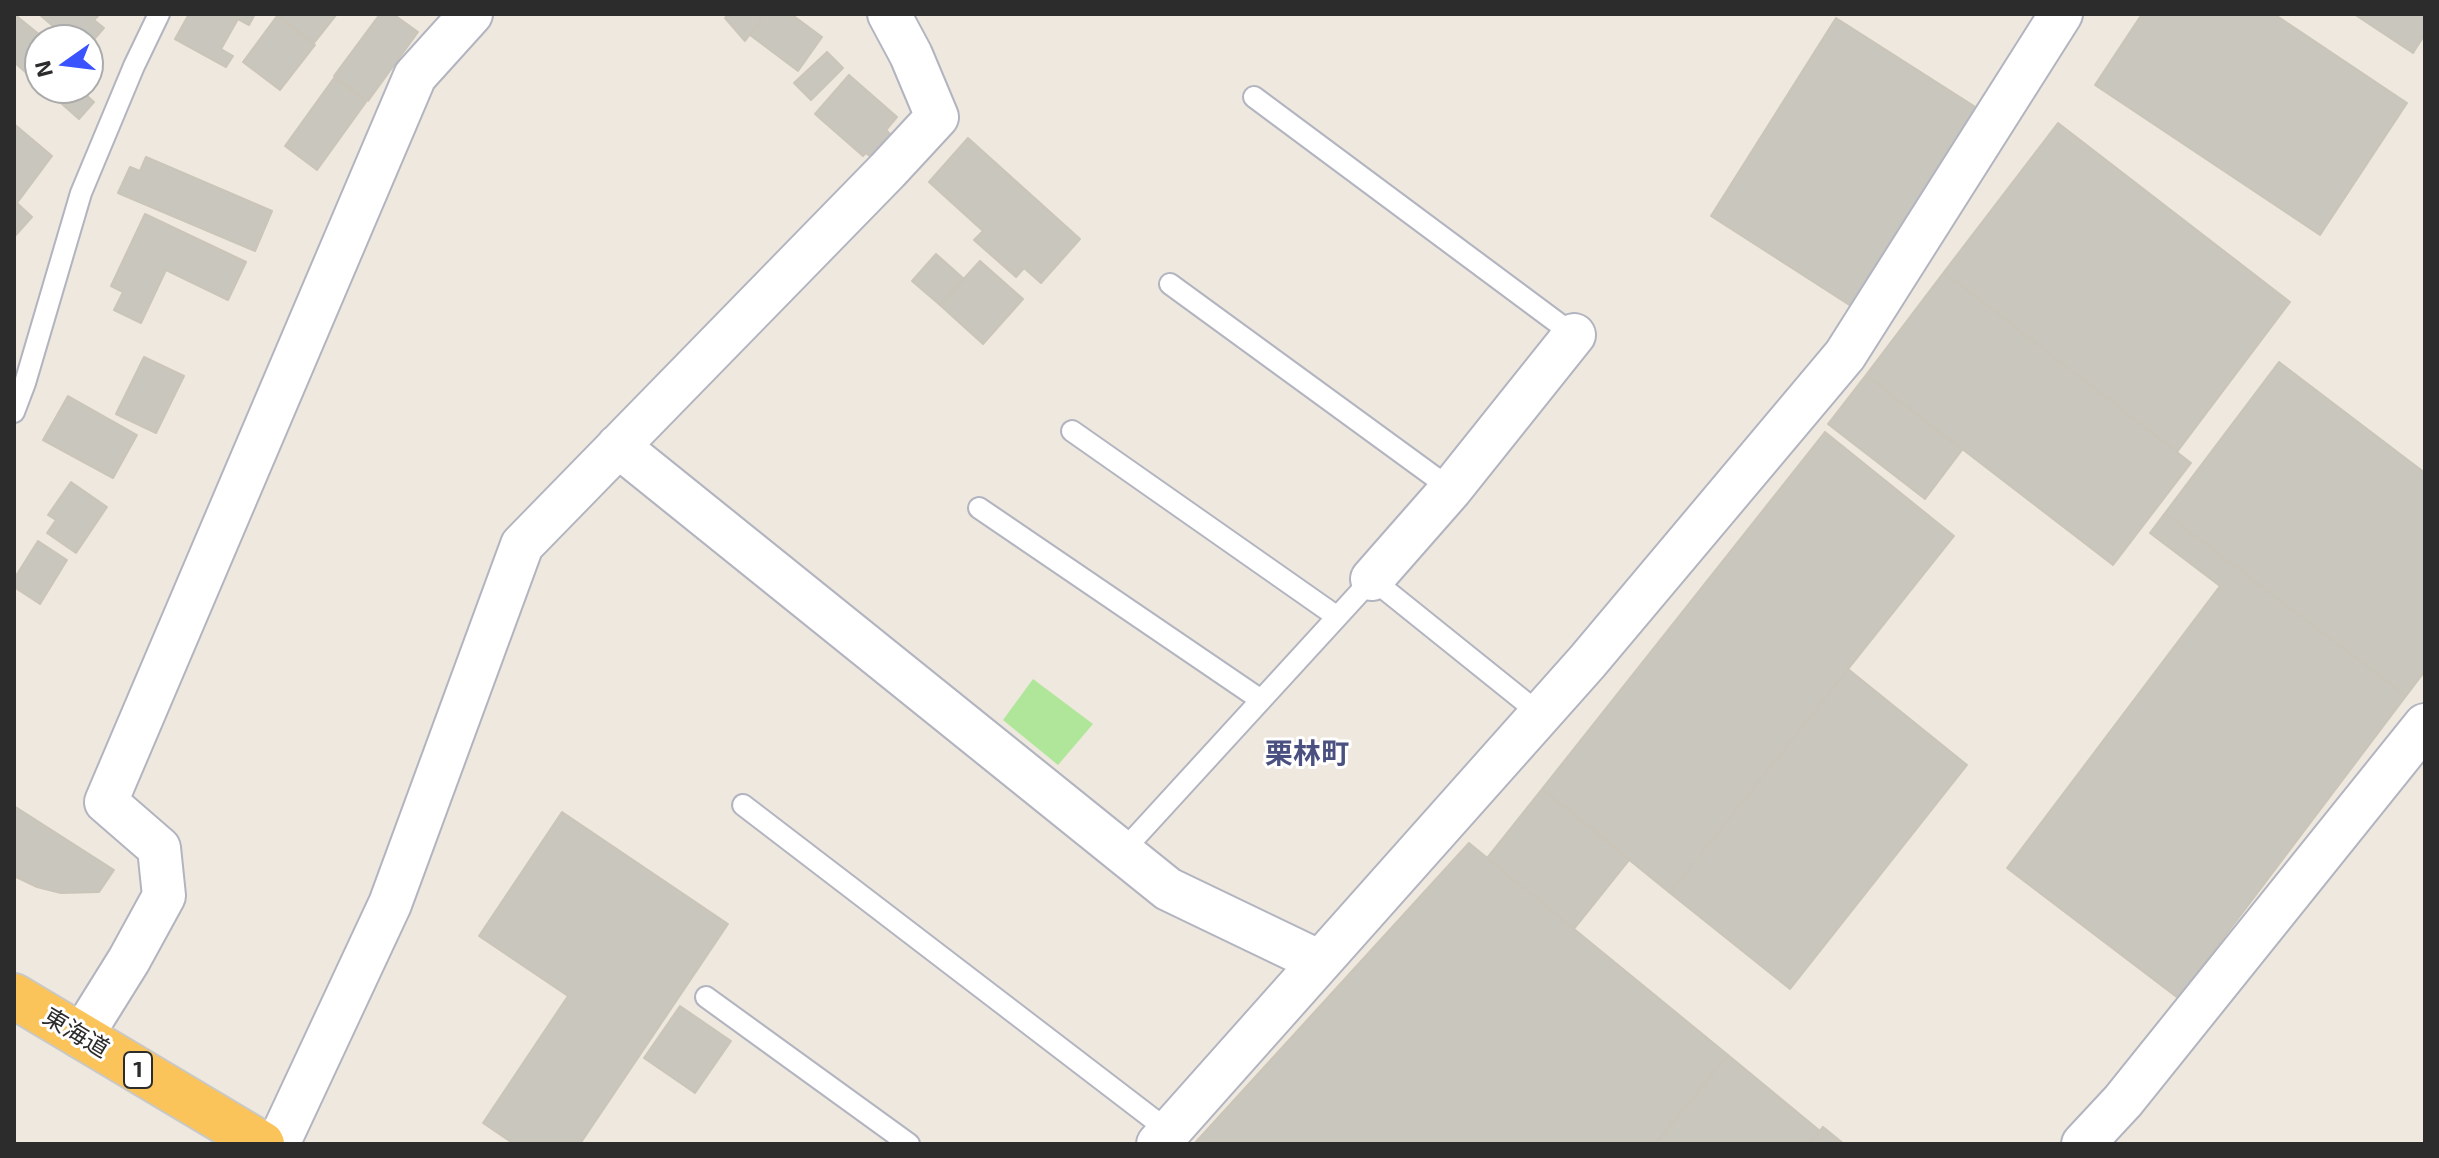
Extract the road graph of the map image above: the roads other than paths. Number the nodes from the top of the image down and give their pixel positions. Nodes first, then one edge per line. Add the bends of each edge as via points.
1 (159, 14) edge
2 (889, 14) edge
3 (2061, 14) edge
4 (454, 19) edge
5 (1254, 97) dead end
6 (1170, 284) dead end
7 (1574, 335) joint
8 (14, 412) edge
9 (1072, 431) dead end
10 (618, 446) junction
11 (1451, 489) junction
12 (979, 508) dead end
13 (1372, 579) junction
14 (1336, 616) junction
15 (1261, 700) junction
16 (1540, 714) junction
17 (2425, 725) edge
18 (743, 805) dead end
19 (1122, 852) junction
20 (1320, 962) junction
21 (14, 996) edge
22 (706, 997) dead end
23 (81, 1037) junction
24 (1164, 1138) edge
25 (262, 1144) edge
26 (278, 1144) edge
27 (909, 1144) edge
28 (2083, 1144) edge

1 - 8 lane via 81,193
2 - 10 street via 937,117
3 - 16 street via 1845,355
4 - 23 street via 415,76 106,802 159,848 164,896
5 - 7 lane
6 - 11 lane
7 - 11 street
9 - 14 lane
10 - 19 street
10 - 26 street via 522,545 390,904
11 - 13 street
12 - 15 lane
13 - 14 lane
13 - 16 lane
14 - 15 lane
15 - 19 lane
16 - 20 street
17 - 28 street
18 - 24 lane
19 - 20 street via 1168,889
20 - 24 street
21 - 23 highway, 東海道 / 1
22 - 27 lane
23 - 25 highway, 東海道 / 1

